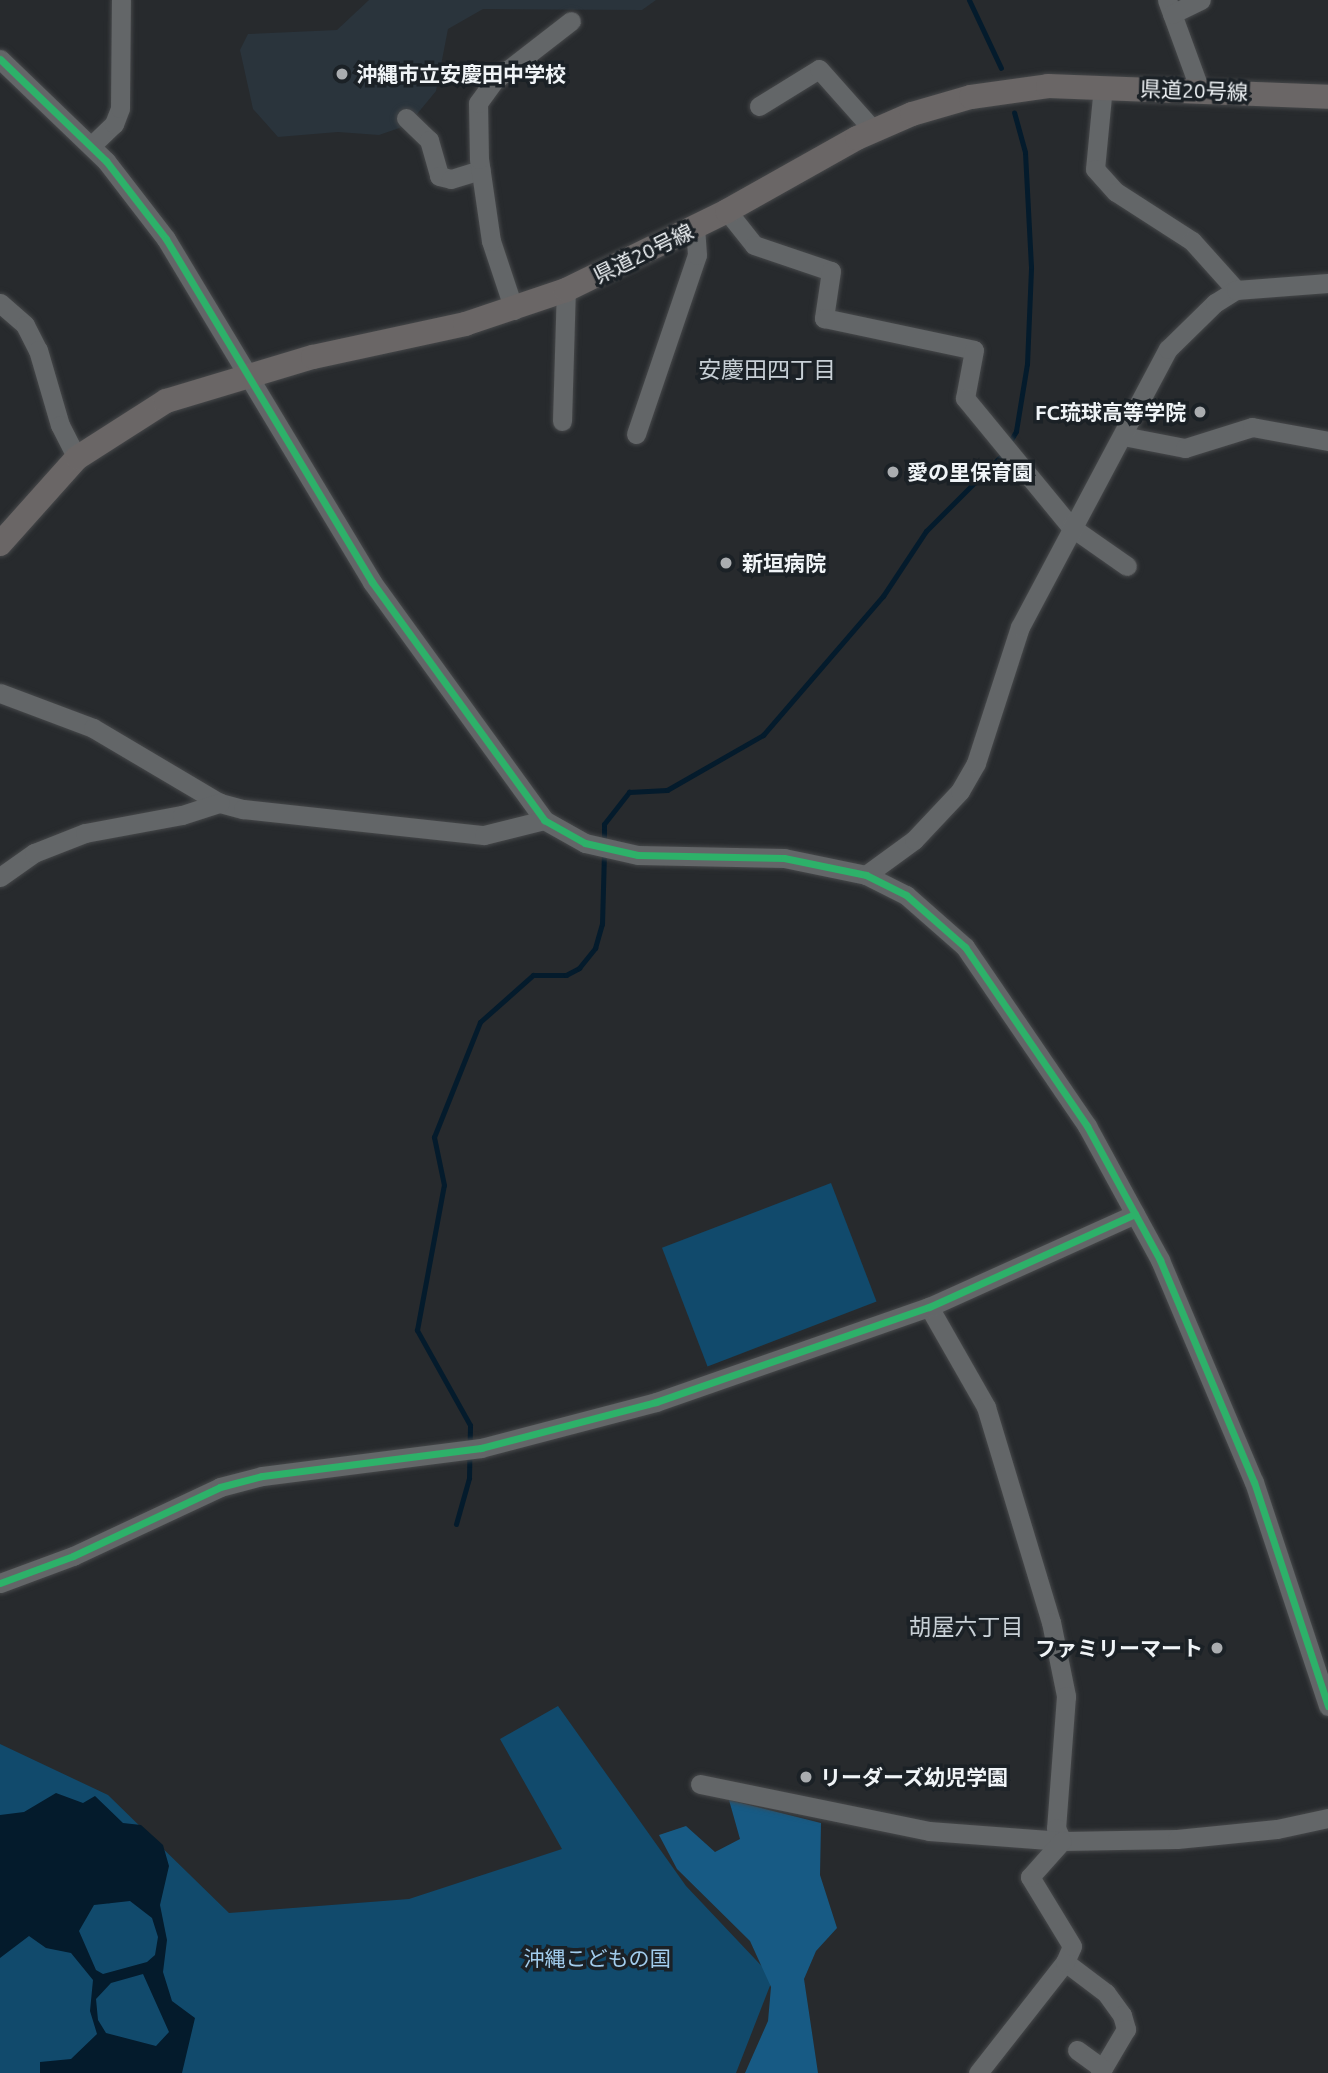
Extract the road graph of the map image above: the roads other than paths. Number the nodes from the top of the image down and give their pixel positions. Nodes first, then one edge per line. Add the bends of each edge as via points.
1 (121, 0) edge
2 (1201, 0) edge
3 (1170, 7) edge
4 (571, 21) dead end
5 (0, 59) edge
6 (1103, 86) junction
7 (1200, 90) junction
8 (1328, 97) edge
9 (759, 106) dead end
10 (406, 118) dead end
11 (874, 131) junction
12 (91, 146) junction
13 (481, 170) junction
14 (727, 211) junction
15 (695, 227) junction
16 (1328, 283) edge
17 (566, 290) junction
18 (1236, 290) junction
19 (0, 303) edge
20 (514, 310) junction
21 (247, 376) junction
22 (562, 421) dead end
23 (636, 434) dead end
24 (1122, 436) junction
25 (1328, 441) edge
26 (77, 458) junction
27 (1071, 527) junction
28 (0, 544) edge
29 (1127, 566) dead end
30 (0, 693) edge
31 (220, 803) junction
32 (544, 820) junction
33 (866, 875) junction
34 (0, 877) edge
35 (1135, 1214) junction
36 (929, 1307) junction
37 (0, 1583) edge
38 (1328, 1706) edge
39 (700, 1784) dead end
40 (1328, 1818) edge
41 (1062, 1841) junction
42 (1065, 1962) junction
43 (1077, 2050) dead end
44 (1102, 2071) edge
45 (978, 2073) edge

1 - 12 street via 120,108 114,124
2 - 3 street
3 - 7 street
4 - 13 street via 495,80 478,103
5 - 12 street
6 - 7 main road, 県道20号線
6 - 11 main road, 県道20号線 via 1017,88 912,114
6 - 18 street via 1095,169 1116,192 1192,241
7 - 8 main road, 県道20号線
9 - 11 street via 819,69
10 - 13 street via 429,140 439,176 451,179
11 - 14 main road, 県道20号線
12 - 21 street via 166,239
13 - 20 street via 491,242
14 - 15 main road, 県道20号線
14 - 27 street via 754,245 831,271 824,318 974,350 965,398
15 - 17 main road, 県道20号線
15 - 23 street via 697,255
16 - 18 street
17 - 20 main road, 県道20号線
17 - 22 street
18 - 24 street via 1168,349
19 - 26 street via 25,325 38,350 60,425
20 - 21 main road, 県道20号線
21 - 26 main road, 県道20号線 via 166,401
21 - 32 street via 372,582
24 - 25 street via 1185,448 1252,427
24 - 27 street
26 - 28 main road, 県道20号線
27 - 29 street
27 - 33 street via 1020,628 976,763 960,791 914,840
30 - 31 street via 93,728
31 - 32 street via 270,814 484,835
31 - 34 street via 86,833 34,853
32 - 33 street via 593,845 638,855 784,858
33 - 35 street via 906,895 965,947 1004,998 1087,1126
35 - 36 street
35 - 38 street via 1160,1260 1254,1482
36 - 37 street via 656,1402 481,1448 261,1476 220,1487 74,1556
36 - 41 street via 986,1407 1051,1622 1066,1696 1056,1828
39 - 41 street via 929,1831
40 - 41 street via 1277,1829 1177,1839
41 - 42 street via 1030,1877 1072,1947
42 - 44 street via 1106,1993 1122,2015 1126,2029
42 - 45 street
43 - 44 street

